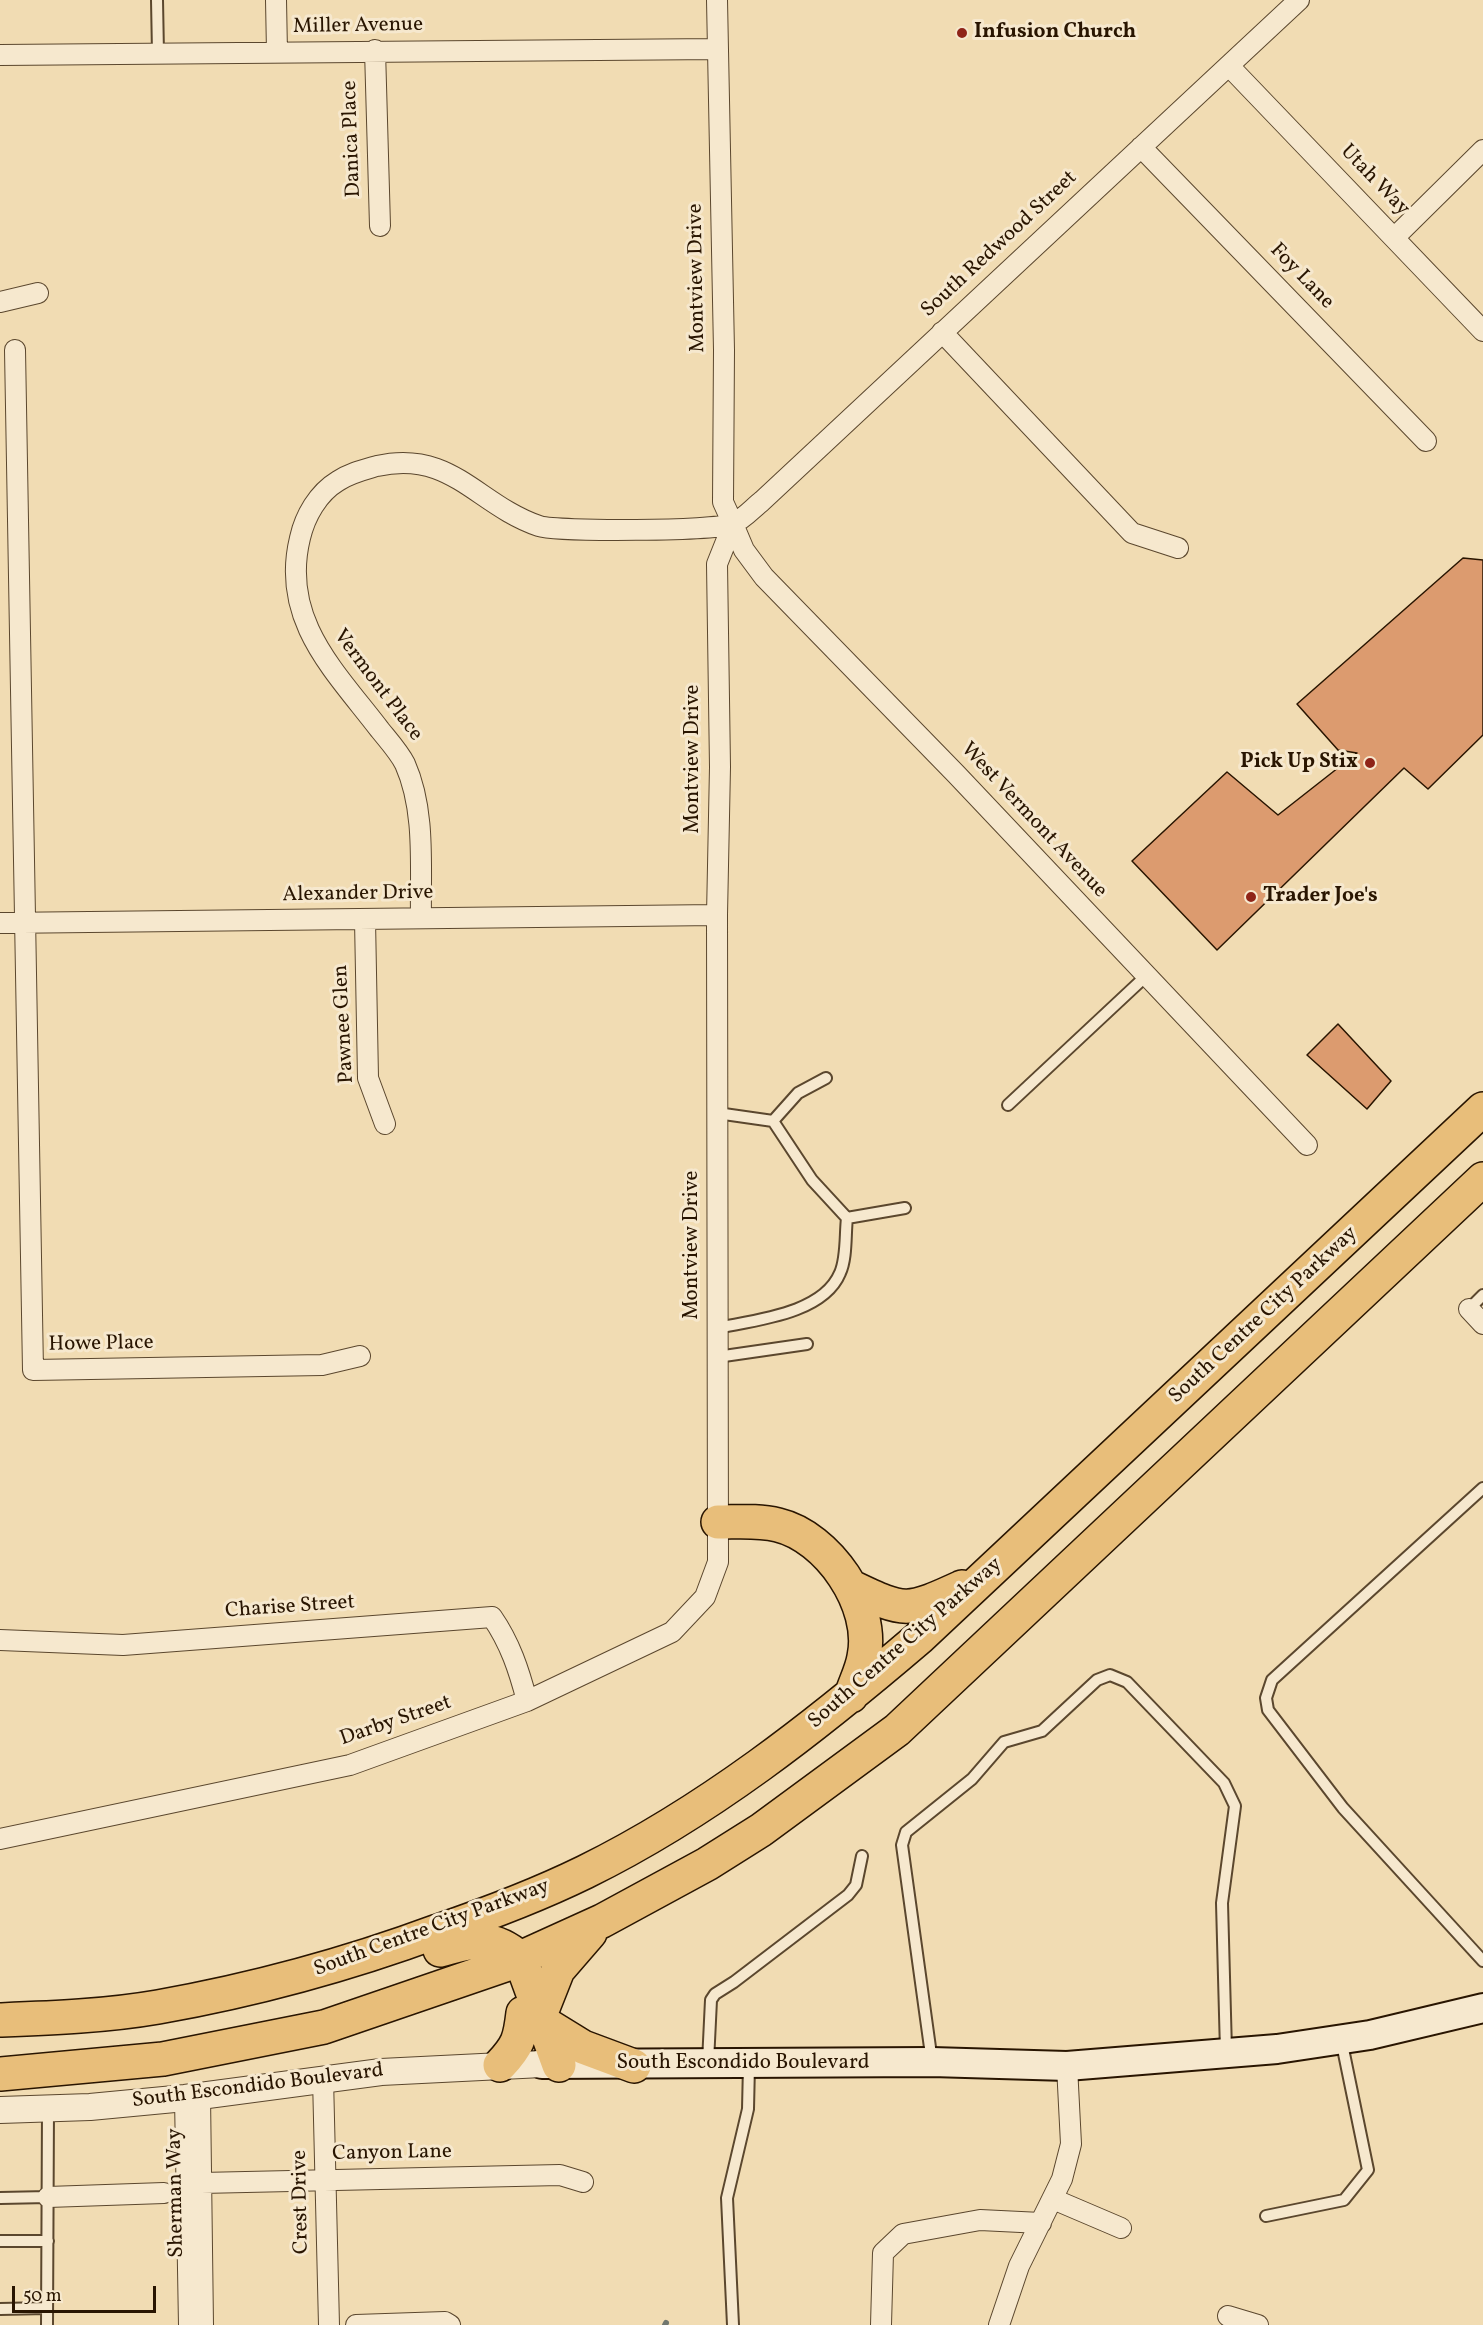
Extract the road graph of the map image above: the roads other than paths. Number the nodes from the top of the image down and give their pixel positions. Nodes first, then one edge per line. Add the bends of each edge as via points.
1 (157, 0) edge
2 (276, 0) edge
3 (717, 0) edge
4 (1299, 0) edge
5 (717, 49) junction
6 (375, 50) junction
7 (277, 52) junction
8 (158, 53) junction
9 (0, 55) edge
10 (1229, 66) junction
11 (1141, 147) junction
12 (1483, 150) edge
13 (380, 226) dead end
14 (1395, 237) junction
15 (38, 294) dead end
16 (0, 302) edge
17 (1483, 331) edge
18 (942, 332) junction
19 (15, 350) dead end
20 (1426, 441) dead end
21 (733, 524) junction
22 (1178, 548) dead end
23 (717, 915) junction
24 (421, 918) junction
25 (365, 920) junction
26 (0, 923) edge
27 (23, 923) junction
28 (1146, 976) junction
29 (826, 1078) dead end
30 (1008, 1105) dead end
31 (1483, 1109) edge
32 (717, 1113) junction
33 (773, 1121) junction
34 (385, 1124) dead end
35 (1307, 1145) dead end
36 (1483, 1179) edge
37 (905, 1208) dead end
38 (847, 1218) junction
39 (1483, 1295) edge
40 (1468, 1309) joint
41 (1483, 1324) edge
42 (717, 1328) junction
43 (807, 1344) dead end
44 (360, 1356) dead end
45 (717, 1357) junction
46 (1483, 1488) edge
47 (718, 1522) junction
48 (988, 1574) junction
49 (852, 1587) junction
50 (0, 1640) edge
51 (850, 1697) junction
52 (527, 1701) junction
53 (0, 1839) edge
54 (862, 1856) dead end
55 (612, 1857) junction
56 (602, 1921) junction
57 (511, 1958) junction
58 (1483, 1961) edge
59 (280, 1982) junction
60 (1483, 2008) edge
61 (536, 2016) junction
62 (0, 2020) edge
63 (1341, 2039) junction
64 (1226, 2055) junction
65 (932, 2062) junction
66 (551, 2064) junction
67 (708, 2064) junction
68 (500, 2065) junction
69 (749, 2065) junction
70 (634, 2066) junction
71 (1067, 2066) junction
72 (0, 2074) edge
73 (323, 2078) junction
74 (193, 2097) junction
75 (48, 2109) junction
76 (0, 2110) edge
77 (326, 2180) junction
78 (583, 2182) dead end
79 (201, 2183) junction
80 (164, 2193) dead end
81 (48, 2196) junction
82 (0, 2198) edge
83 (1053, 2199) junction
84 (1266, 2216) dead end
85 (1041, 2223) junction
86 (1121, 2228) dead end
87 (0, 2241) edge
88 (48, 2241) junction
89 (47, 2308) junction
90 (0, 2309) edge
91 (1228, 2316) dead end
92 (47, 2325) edge
93 (189, 2325) edge
94 (203, 2325) edge
95 (329, 2325) edge
96 (356, 2325) edge
97 (450, 2325) edge
98 (733, 2325) edge
99 (880, 2325) edge
100 (999, 2325) edge
101 (1258, 2325) edge

1 - 8 lane
2 - 7 street
3 - 5 street, Montview Drive
4 - 10 street, South Redwood Street
5 - 6 street, Miller Avenue
5 - 21 street, Montview Drive via 724,350 723,502
6 - 7 street, Miller Avenue
6 - 13 street, Danica Place
7 - 8 street, Miller Avenue
8 - 9 street, Miller Avenue
10 - 11 street, South Redwood Street
10 - 14 street, Utah Way
11 - 18 street, South Redwood Street
11 - 20 street, Foy Lane
12 - 14 street
14 - 17 street, Utah Way
15 - 16 street
18 - 21 street, South Redwood Street
18 - 22 street via 1132,533
19 - 27 street, Howe Place via 22,622
21 - 23 street, Montview Drive via 717,564 720,767
21 - 24 street, Vermont Place via 704,529 543,527 516,517 430,465 407,462 363,470 327,488 302,527 295,556 303,618 325,660 404,762 416,794 419,821
21 - 28 street, West Vermont Avenue via 744,550 764,577 957,774
23 - 24 street, Alexander Drive
23 - 32 street, Montview Drive
24 - 25 street, Alexander Drive
25 - 27 street, Alexander Drive
25 - 34 street, Pawnee Glen via 368,1078
26 - 27 street, Alexander Drive
27 - 44 street, Howe Place via 33,1370 322,1365
28 - 30 lane
28 - 35 street, West Vermont Avenue
29 - 33 lane via 798,1093
31 - 48 highway, South Centre City Parkway
32 - 33 lane
32 - 42 street, Montview Drive
33 - 38 lane via 812,1180
36 - 56 highway via 897,1730 761,1830
37 - 38 lane
38 - 42 lane via 841,1272 831,1288 807,1305 786,1313
39 - 40 lane
40 - 41 street
42 - 45 street, Montview Drive
43 - 45 lane
45 - 47 street, Montview Drive
46 - 58 lane via 1272,1680 1266,1698 1268,1710 1343,1808
47 - 49 highway via 763,1522 792,1530 822,1549
47 - 52 street, Darby Street via 718,1562 705,1597 672,1632
48 - 49 highway via 918,1606 900,1608
48 - 51 highway, South Centre City Parkway
49 - 51 highway via 864,1629 865,1656
50 - 52 street, Charise Street via 123,1645 492,1617 519,1668
51 - 55 highway, South Centre City Parkway via 730,1786
52 - 53 street, Darby Street via 350,1765
54 - 67 lane via 856,1885 849,1895 714,1994
55 - 57 highway via 604,1878 517,1926
55 - 59 highway, South Centre City Parkway via 491,1912 364,1958
56 - 57 highway
56 - 61 highway via 558,1970
57 - 59 highway via 487,1940 476,1940 351,1975
57 - 61 highway
57 - 72 highway via 382,2009 265,2040 163,2059
59 - 62 highway, South Centre City Parkway via 156,2007
60 - 63 main road, South Escondido Boulevard
61 - 66 highway
61 - 68 highway
61 - 70 highway via 583,2047
63 - 64 main road, South Escondido Boulevard
63 - 84 lane via 1368,2170 1344,2200
64 - 65 lane via 1222,1903 1235,1806 1224,1783 1126,1682 1110,1675 1097,1680 1042,1731 1004,1742 972,1779 906,1832 902,1845
64 - 71 main road, South Escondido Boulevard
65 - 69 main road, South Escondido Boulevard
65 - 71 main road, South Escondido Boulevard
66 - 68 street, South Escondido Boulevard
66 - 70 main road, South Escondido Boulevard
67 - 69 main road, South Escondido Boulevard
67 - 70 main road, South Escondido Boulevard
68 - 73 street, South Escondido Boulevard
69 - 98 lane via 748,2109 727,2198
71 - 83 street via 1071,2144
73 - 74 street, South Escondido Boulevard
73 - 77 street, Crest Drive
74 - 75 street, South Escondido Boulevard
74 - 79 street, Sherman Way
74 - 93 street
75 - 76 street, South Escondido Boulevard
75 - 81 lane
77 - 78 street, Canyon Lane via 560,2175
77 - 79 street, Canyon Lane
77 - 95 street, Crest Drive
79 - 94 street, Sherman Way
80 - 81 street
81 - 82 lane
81 - 88 lane
83 - 85 street
83 - 86 street
85 - 99 street via 980,2220 903,2234 883,2253
85 - 100 street via 1019,2266
87 - 88 lane
88 - 89 lane
89 - 90 lane
89 - 92 lane
91 - 101 street
96 - 97 street

